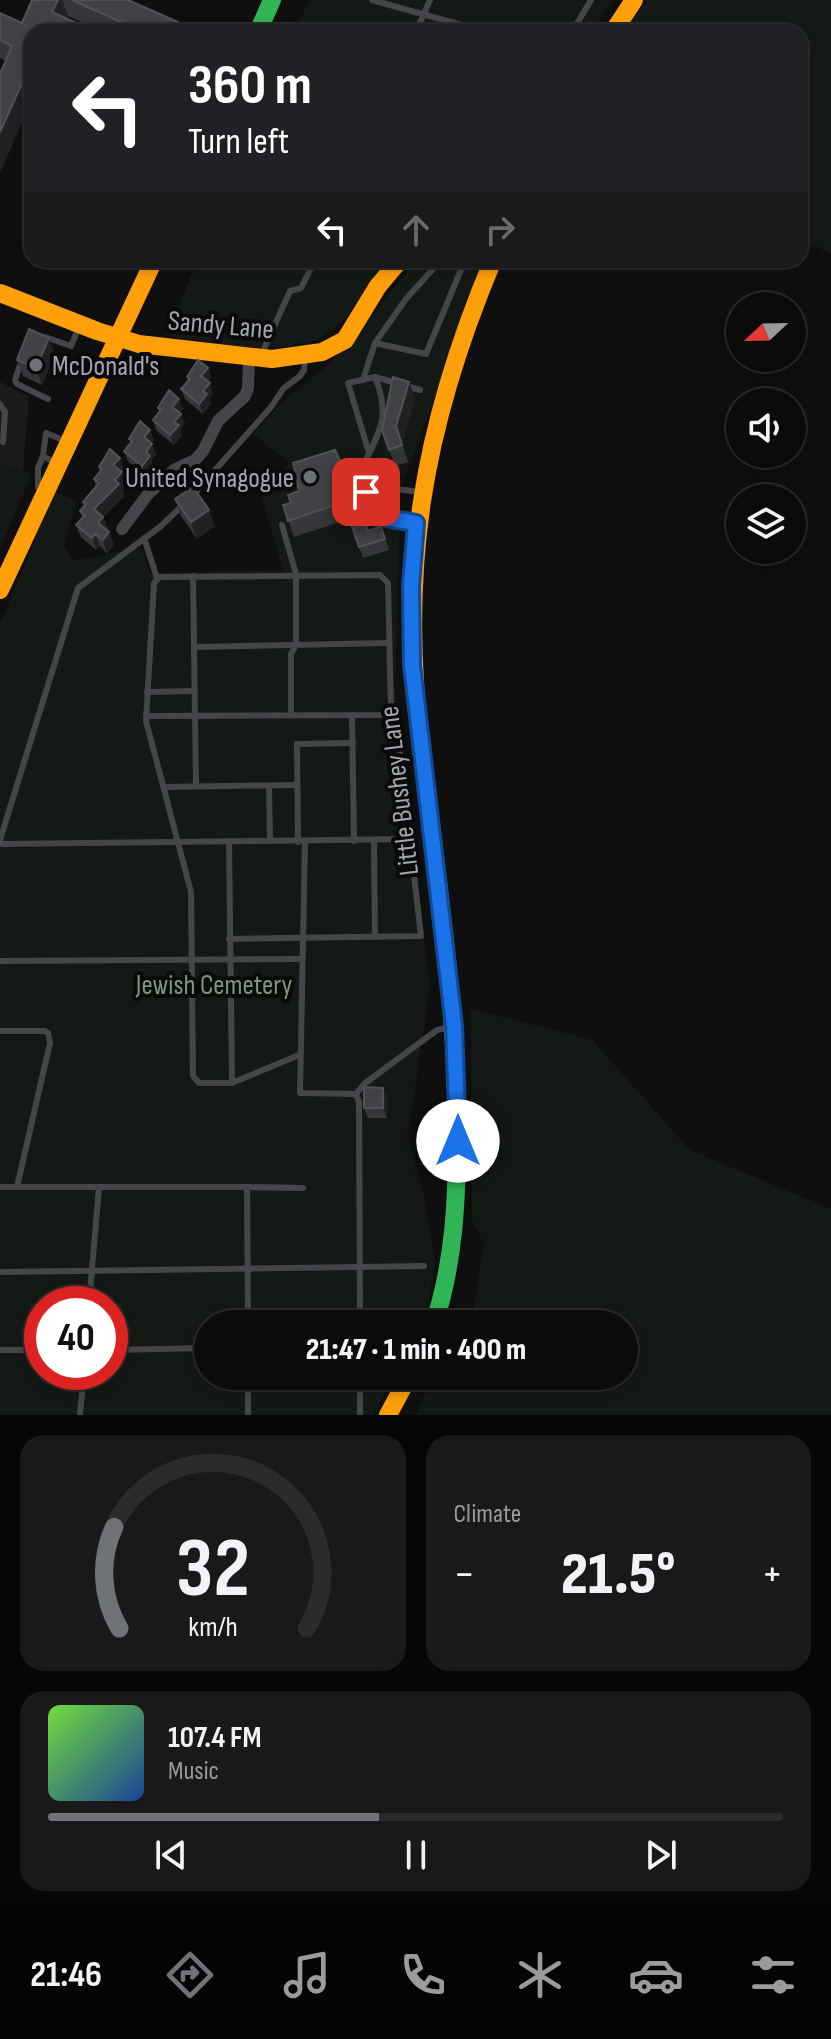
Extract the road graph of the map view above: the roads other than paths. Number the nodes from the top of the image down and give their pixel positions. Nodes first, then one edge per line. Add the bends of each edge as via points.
1 (272, 0) edge
2 (372, 0) edge
3 (430, 0) edge
4 (591, 0) edge
5 (634, 0) edge
6 (424, 15) junction
7 (262, 24) edge
8 (420, 24) edge
9 (457, 24) edge
10 (577, 24) edge
11 (618, 24) edge
12 (150, 268) edge
13 (311, 268) edge
14 (393, 268) edge
15 (434, 268) edge
16 (462, 268) edge
17 (489, 268) edge
18 (0, 293) edge
19 (80, 323) junction
20 (35, 337) edge
21 (119, 338) junction
22 (375, 343) junction
23 (256, 353) junction
24 (24, 354) edge
25 (305, 355) junction
26 (375, 377) junction
27 (363, 380) junction
28 (420, 390) dead end
29 (48, 399) dead end
30 (0, 404) edge
31 (3, 442) dead end
32 (369, 453) junction
33 (366, 492) junction
34 (420, 492) junction
35 (416, 523) junction
36 (282, 525) dead end
37 (122, 529) dead end
38 (144, 538) junction
39 (296, 574) junction
40 (193, 576) junction
41 (157, 578) junction
42 (0, 590) edge
43 (388, 643) junction
44 (296, 645) junction
45 (194, 647) junction
46 (194, 691) junction
47 (147, 692) junction
48 (391, 712) junction
49 (291, 715) junction
50 (352, 715) junction
51 (146, 716) junction
52 (195, 716) junction
53 (353, 743) junction
54 (297, 785) junction
55 (196, 786) junction
56 (269, 786) junction
57 (164, 787) junction
58 (410, 839) junction
59 (229, 841) junction
60 (270, 841) junction
61 (354, 841) junction
62 (374, 841) junction
63 (0, 842) edge
64 (179, 842) junction
65 (301, 842) junction
66 (375, 937) junction
67 (229, 939) junction
68 (305, 939) junction
69 (301, 959) junction
70 (192, 960) junction
71 (229, 960) junction
72 (0, 961) edge
73 (454, 1026) junction
74 (0, 1031) edge
75 (299, 1055) junction
76 (232, 1083) junction
77 (356, 1094) junction
78 (0, 1187) edge
79 (17, 1187) junction
80 (99, 1187) junction
81 (247, 1187) junction
82 (303, 1188) dead end
83 (424, 1266) dead end
84 (361, 1267) junction
85 (247, 1268) junction
86 (92, 1271) junction
87 (0, 1272) edge
88 (91, 1286) edge
89 (248, 1310) edge
90 (360, 1310) edge
91 (439, 1310) edge
92 (194, 1348) edge
93 (0, 1350) edge
94 (24, 1350) edge
95 (128, 1350) edge
96 (82, 1390) edge
97 (248, 1390) edge
98 (360, 1390) edge
99 (401, 1390) edge
100 (80, 1415) edge
101 (248, 1415) edge
102 (360, 1415) edge
103 (388, 1415) edge

1 - 7 main road
2 - 6 lane
3 - 6 lane
4 - 10 lane
5 - 11 main road
6 - 8 lane
6 - 9 lane
12 - 21 main road
13 - 23 lane via 301,288 290,291
14 - 25 main road, Sandy Lane via 345,340
15 - 22 lane
16 - 22 lane via 426,354
17 - 34 main road, Little Bushey Lane via 447,376
18 - 19 main road, Sandy Lane
19 - 20 lane via 71,346
19 - 21 main road, Sandy Lane
21 - 23 main road, Sandy Lane
21 - 42 main road via 68,442 50,460 40,503
22 - 27 lane
23 - 25 main road, Sandy Lane via 272,359
23 - 37 street via 245,396 218,421 195,460 174,470 148,494
24 - 29 lane via 17,384
25 - 38 lane via 300,376 191,496
26 - 27 lane
26 - 28 lane
26 - 32 lane via 384,414
27 - 32 lane via 348,383
30 - 31 lane via 5,412
32 - 33 lane via 360,473
33 - 34 lane via 381,487
33 - 35 lane via 384,519
34 - 35 main road, Little Bushey Lane
35 - 73 main road, Little Bushey Lane via 412,665
36 - 39 lane
38 - 41 lane
38 - 63 lane via 76,593
39 - 40 lane
39 - 43 lane via 385,578
39 - 44 lane
40 - 41 lane
40 - 45 lane
41 - 47 lane
43 - 44 lane
43 - 48 lane
44 - 45 lane
44 - 49 lane via 291,654
45 - 46 lane
46 - 47 lane
46 - 52 lane
47 - 51 lane
48 - 50 lane
48 - 58 lane
49 - 50 lane
49 - 52 lane
50 - 53 lane
51 - 52 lane
51 - 57 lane
52 - 55 lane
53 - 54 lane via 297,744
53 - 61 lane
54 - 56 lane
54 - 65 lane
55 - 56 lane
55 - 57 lane
56 - 60 lane
57 - 64 lane
58 - 62 lane
58 - 66 lane via 421,936
59 - 60 lane
59 - 64 lane
59 - 67 lane
60 - 65 lane
61 - 62 lane
61 - 65 lane
62 - 66 lane
63 - 64 lane
64 - 70 lane via 191,892
65 - 68 lane
66 - 68 lane
67 - 68 lane
67 - 71 lane
68 - 69 lane
69 - 71 lane
69 - 75 lane
70 - 71 lane
70 - 72 lane
70 - 76 lane via 193,1076 199,1083
71 - 76 lane
73 - 77 lane via 437,1030
73 - 91 main road, Little Bushey Lane via 459,1117 454,1238
74 - 79 lane via 45,1031 50,1043
75 - 76 lane
75 - 77 lane via 300,1093
77 - 84 lane
78 - 79 lane
79 - 80 lane
80 - 81 lane
80 - 86 lane
81 - 82 lane
81 - 85 lane
83 - 84 lane
84 - 85 lane
84 - 90 lane
85 - 86 lane
85 - 89 lane
86 - 87 lane
86 - 88 lane
92 - 95 lane
93 - 94 lane
96 - 100 lane
97 - 101 lane
98 - 102 lane
99 - 103 main road

